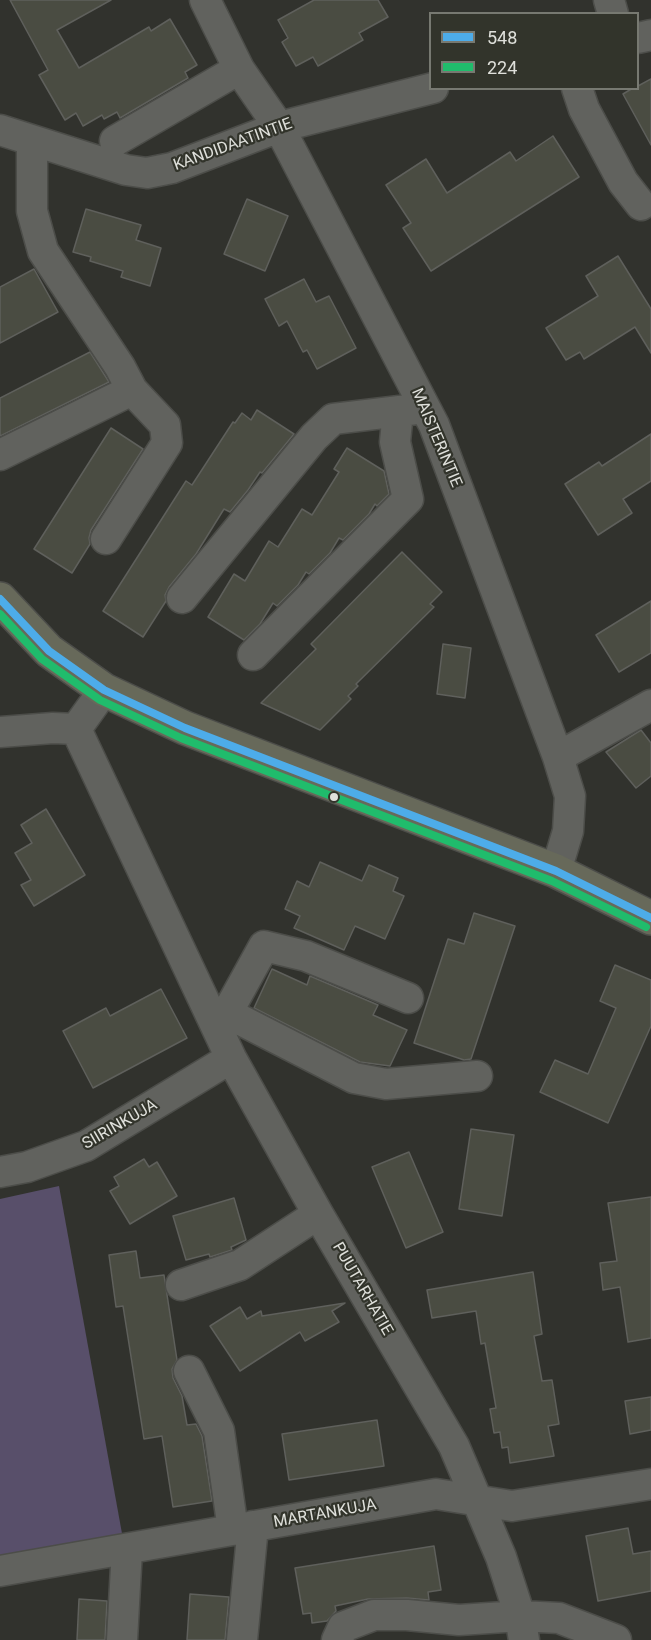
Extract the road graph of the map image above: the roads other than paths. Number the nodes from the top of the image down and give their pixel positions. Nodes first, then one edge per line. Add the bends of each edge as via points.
1 (205, 0) edge
2 (239, 69) junction
3 (429, 89) edge
4 (578, 90) edge
5 (279, 126) junction
6 (0, 130) edge
7 (32, 141) junction
8 (115, 141) dead end
9 (641, 205) dead end
10 (132, 390) junction
11 (412, 410) junction
12 (0, 455) edge
13 (106, 539) dead end
14 (182, 598) dead end
15 (0, 599) edge
16 (253, 655) dead end
17 (104, 690) junction
18 (651, 705) edge
19 (76, 729) junction
20 (0, 732) edge
21 (558, 757) junction
22 (556, 871) junction
23 (651, 918) edge
24 (408, 998) dead end
25 (218, 1012) junction
26 (231, 1058) junction
27 (477, 1076) dead end
28 (0, 1172) edge
29 (318, 1214) junction
30 (181, 1285) dead end
31 (189, 1371) dead end
32 (651, 1484) edge
33 (477, 1499) junction
34 (243, 1528) junction
35 (127, 1549) junction
36 (0, 1571) edge
37 (522, 1628) edge
38 (446, 1629) edge
39 (122, 1640) edge
40 (242, 1640) edge
41 (337, 1640) edge
42 (616, 1640) edge

1 - 2 street, MAISTERINTIE
2 - 5 street, MAISTERINTIE
2 - 8 street
3 - 5 street, KANDIDAATINTIE
4 - 9 street via 623,182
5 - 7 street, KANDIDAATINTIE via 172,168 147,173 126,171
5 - 11 street, MAISTERINTIE
6 - 7 street, KANDIDAATINTIE
7 - 10 street via 32,211 43,251
10 - 12 street
10 - 13 street via 165,424 167,443
11 - 14 street via 333,419
11 - 16 street via 395,442 408,499
11 - 21 street, MAISTERINTIE via 434,424
15 - 17 main road via 50,651
17 - 19 street
17 - 22 main road via 184,728
18 - 21 street
19 - 20 street
19 - 25 street, PUUTARHATIE via 183,960
21 - 22 street, MAISTERINTIE via 570,796 568,831
22 - 23 main road
24 - 25 street via 306,956 264,946
25 - 26 street, PUUTARHATIE
25 - 27 street via 354,1078 386,1084
26 - 28 street, SIIRINKUJA via 86,1146 27,1167
26 - 29 street, PUUTARHATIE
29 - 30 street via 240,1264
29 - 33 street, PUUTARHATIE via 454,1446
31 - 34 street via 219,1431
32 - 33 street, MARTANKUJA via 512,1506
33 - 34 street, MARTANKUJA via 436,1494
33 - 37 street, PUUTARHATIE via 501,1557
34 - 35 street, MARTANKUJA
34 - 40 street
35 - 36 street, MARTANKUJA
35 - 39 street
37 - 38 street
37 - 42 street via 559,1618
38 - 41 street via 407,1615 374,1615 343,1627

